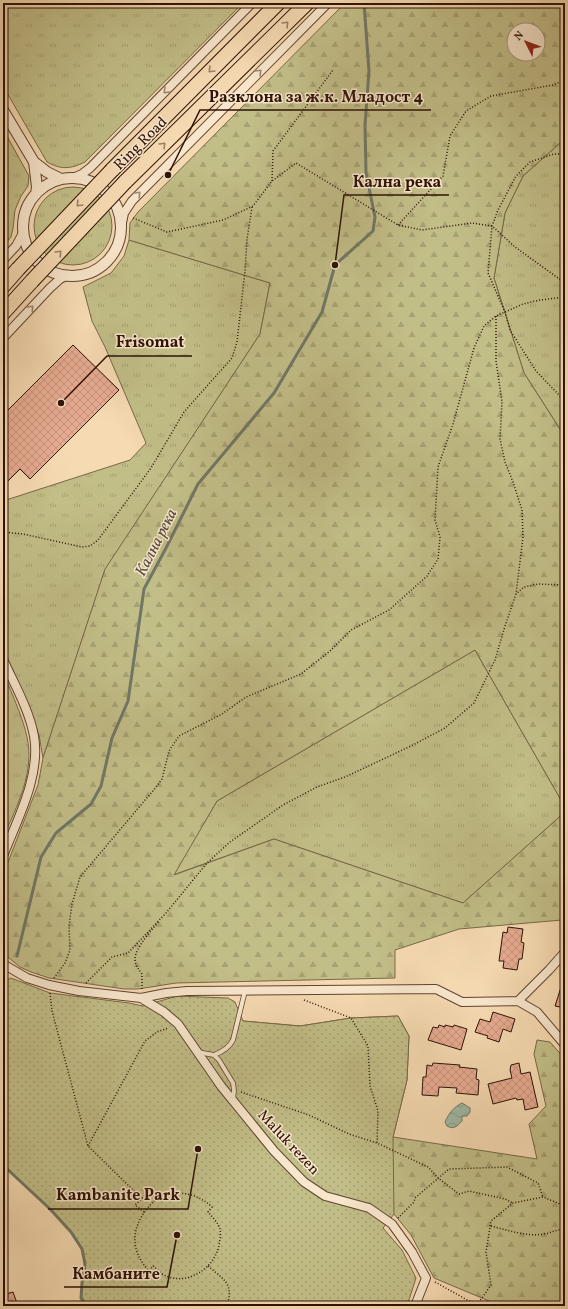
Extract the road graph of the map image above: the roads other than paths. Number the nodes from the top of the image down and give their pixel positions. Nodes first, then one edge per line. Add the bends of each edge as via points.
1 (252, 3) edge
2 (278, 3) edge
3 (307, 3) edge
4 (328, 3) edge
5 (3, 110) edge
6 (34, 162) junction
7 (73, 178) junction
8 (61, 179) junction
9 (36, 194) junction
10 (121, 228) junction
11 (23, 233) junction
12 (3, 260) edge
13 (68, 275) junction
14 (3, 286) edge
15 (3, 313) edge
16 (4, 338) edge
17 (3, 659) edge
18 (6, 674) edge
19 (3, 856) edge
20 (565, 952) edge
21 (3, 964) edge
22 (245, 991) junction
23 (141, 998) junction
24 (518, 1001) junction
25 (565, 1045) edge
26 (197, 1052) junction
27 (214, 1055) junction
28 (233, 1101) junction
29 (415, 1306) edge

1 -> 7 street via 90,168
2 -> 14 highway, Ring Road, bridge via 112,170
15 -> 3 highway, Ring Road, bridge via 125,182
10 -> 4 street via 126,209 132,201
5 - 6 street
6 - 8 street
6 - 9 street
7 - 8 street
7 - 10 street via 94,183 111,197 118,212
8 - 9 street via 47,185
9 - 11 street via 24,216
10 - 13 street via 117,245 104,263 85,274
11 - 12 street via 16,246
11 - 13 street via 28,249 38,262 52,271
16 -> 13 street via 50,288
17 - 18 street
18 - 19 street via 24,705 34,736 35,758 32,782
20 - 24 street
21 - 23 street via 27,978 49,985
22 - 23 street via 187,991
22 - 24 street via 436,989 462,1002
22 - 27 lane via 233,1040 221,1053
23 - 26 street, Maluk rezen via 178,1024
24 - 25 street via 536,1012
26 - 27 lane
26 - 28 street, Maluk rezen
27 - 28 lane via 233,1083
28 - 29 street, Maluk rezen via 304,1182 325,1196 369,1208 392,1224 412,1252 426,1278

